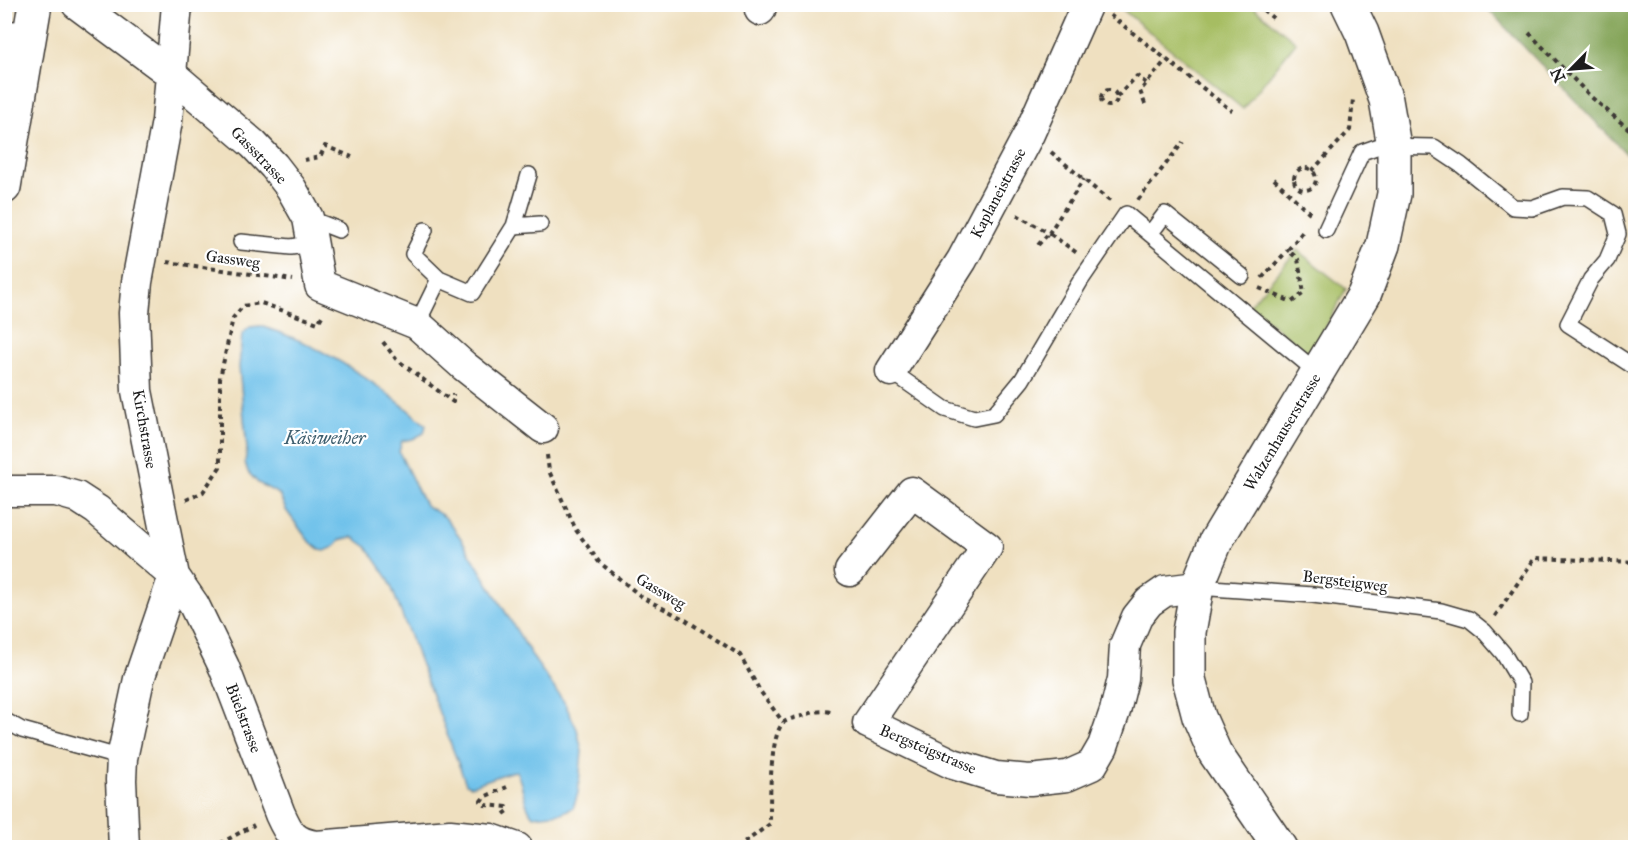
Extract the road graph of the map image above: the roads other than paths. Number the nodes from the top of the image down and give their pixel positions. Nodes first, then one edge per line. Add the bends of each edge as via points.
1 (35, 4) edge
2 (76, 4) edge
3 (177, 4) edge
4 (1348, 4) edge
5 (1096, 8) edge
6 (17, 37) edge
7 (170, 73) junction
8 (1394, 146) junction
9 (529, 174) dead end
10 (4, 186) edge
11 (540, 224) dead end
12 (514, 226) junction
13 (339, 230) dead end
14 (425, 230) dead end
15 (1326, 230) road end
16 (310, 231) junction
17 (1150, 234) junction
18 (241, 242) dead end
19 (1242, 276) dead end
20 (439, 279) junction
21 (417, 324) junction
22 (1635, 368) edge
23 (891, 371) joint
24 (1318, 373) junction
25 (543, 428) road end
26 (4, 491) edge
27 (850, 571) dead end
28 (174, 576) junction
29 (1197, 587) junction
30 (1520, 714) dead end
31 (4, 720) edge
32 (122, 758) junction
33 (124, 848) edge
34 (517, 848) edge
35 (1280, 848) edge

1 - 6 street
2 - 7 street, Gassstrasse
3 - 7 street, Kirchstrasse
4 - 8 street, Walzenhauserstrasse via 1386,100
5 - 23 street, Kaplaneistrasse via 962,260
6 - 10 street
7 - 16 street, Gassstrasse via 274,166 291,188
7 - 28 street, Kirchstrasse via 167,121 134,314 137,391
8 - 15 lane via 1362,152
8 - 22 lane via 1434,147 1512,207 1532,208 1563,197 1588,198 1613,214 1618,234 1607,261 1591,279 1568,324
8 - 24 street, Walzenhauserstrasse via 1394,194 1383,246 1364,295
9 - 12 lane
11 - 12 lane
12 - 20 lane via 472,293
13 - 16 lane
14 - 20 lane via 413,254
16 - 18 lane via 291,247
16 - 21 street, Gassstrasse via 328,287
17 - 19 lane via 1165,214
17 - 23 lane via 1126,214 1022,380 994,414 974,418 945,409
17 - 24 lane
20 - 21 lane
21 - 25 street
24 - 29 street, Walzenhauserstrasse via 1216,541
26 - 28 street, Büelstrasse via 56,491 77,497
27 - 29 street, Bergsteigstrasse via 912,492 987,547 868,723 953,764 996,777 1030,780 1067,776 1092,765 1115,711 1123,680 1125,645 1137,617 1165,591
28 - 32 street via 139,679
28 - 34 street, Büelstrasse via 194,605 224,667 280,814 297,841 316,846 450,835 482,838
29 - 30 lane, Bergsteigweg via 1313,595 1441,611 1469,619 1503,653 1521,683
29 - 35 street, Walzenhauserstrasse via 1189,632 1189,679 1199,717 1215,753
31 - 32 lane via 22,730
32 - 33 street

